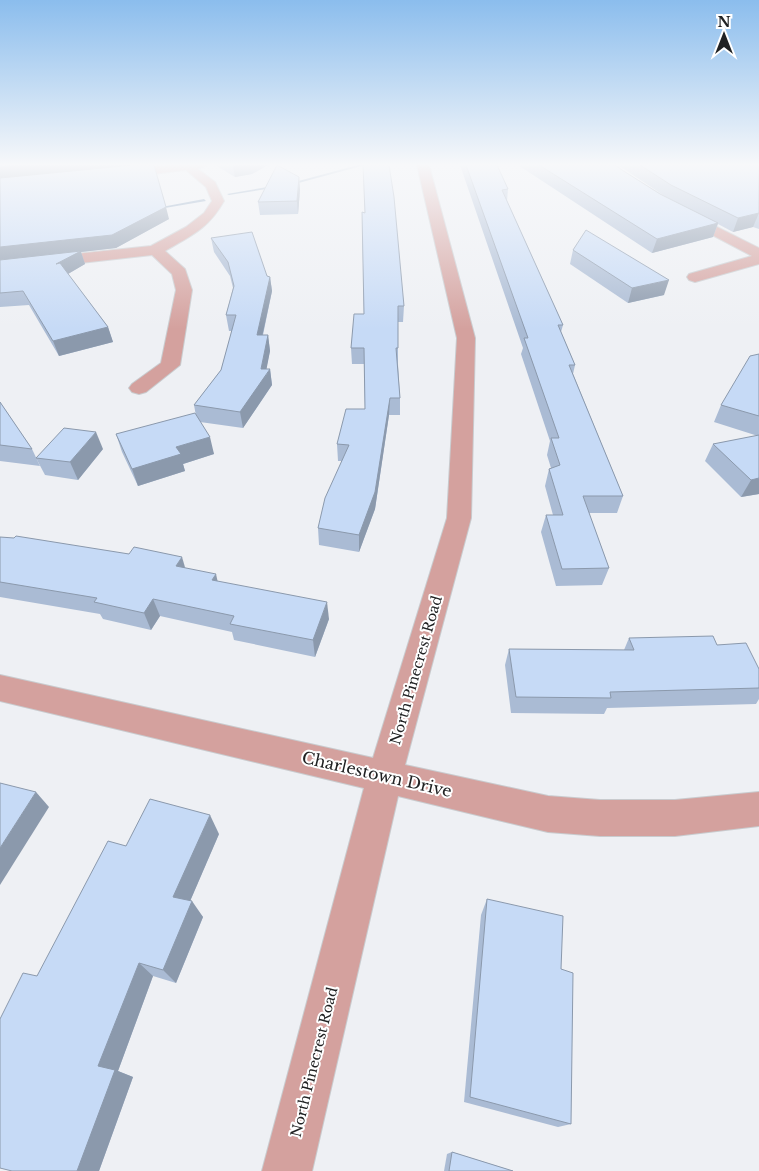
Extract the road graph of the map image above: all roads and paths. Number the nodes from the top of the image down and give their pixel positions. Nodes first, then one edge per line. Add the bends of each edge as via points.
1 (205, 220) edge
2 (437, 220) edge
3 (693, 220) edge
4 (154, 250) junction
5 (759, 254) edge
6 (759, 259) edge
7 (0, 268) edge
8 (695, 277) dead end
9 (138, 388) dead end
10 (0, 688) edge
11 (386, 775) junction
12 (759, 809) edge
13 (287, 1171) edge

1 - 4 street
2 - 11 street, North Pinecrest Road via 466,338 459,518
3 - 5 street
4 - 7 street
4 - 9 street via 179,272 184,290 170,365
6 - 8 street
10 - 11 street, Charlestown Drive
11 - 12 street, Charlestown Drive via 548,814 675,818
11 - 13 street, North Pinecrest Road

